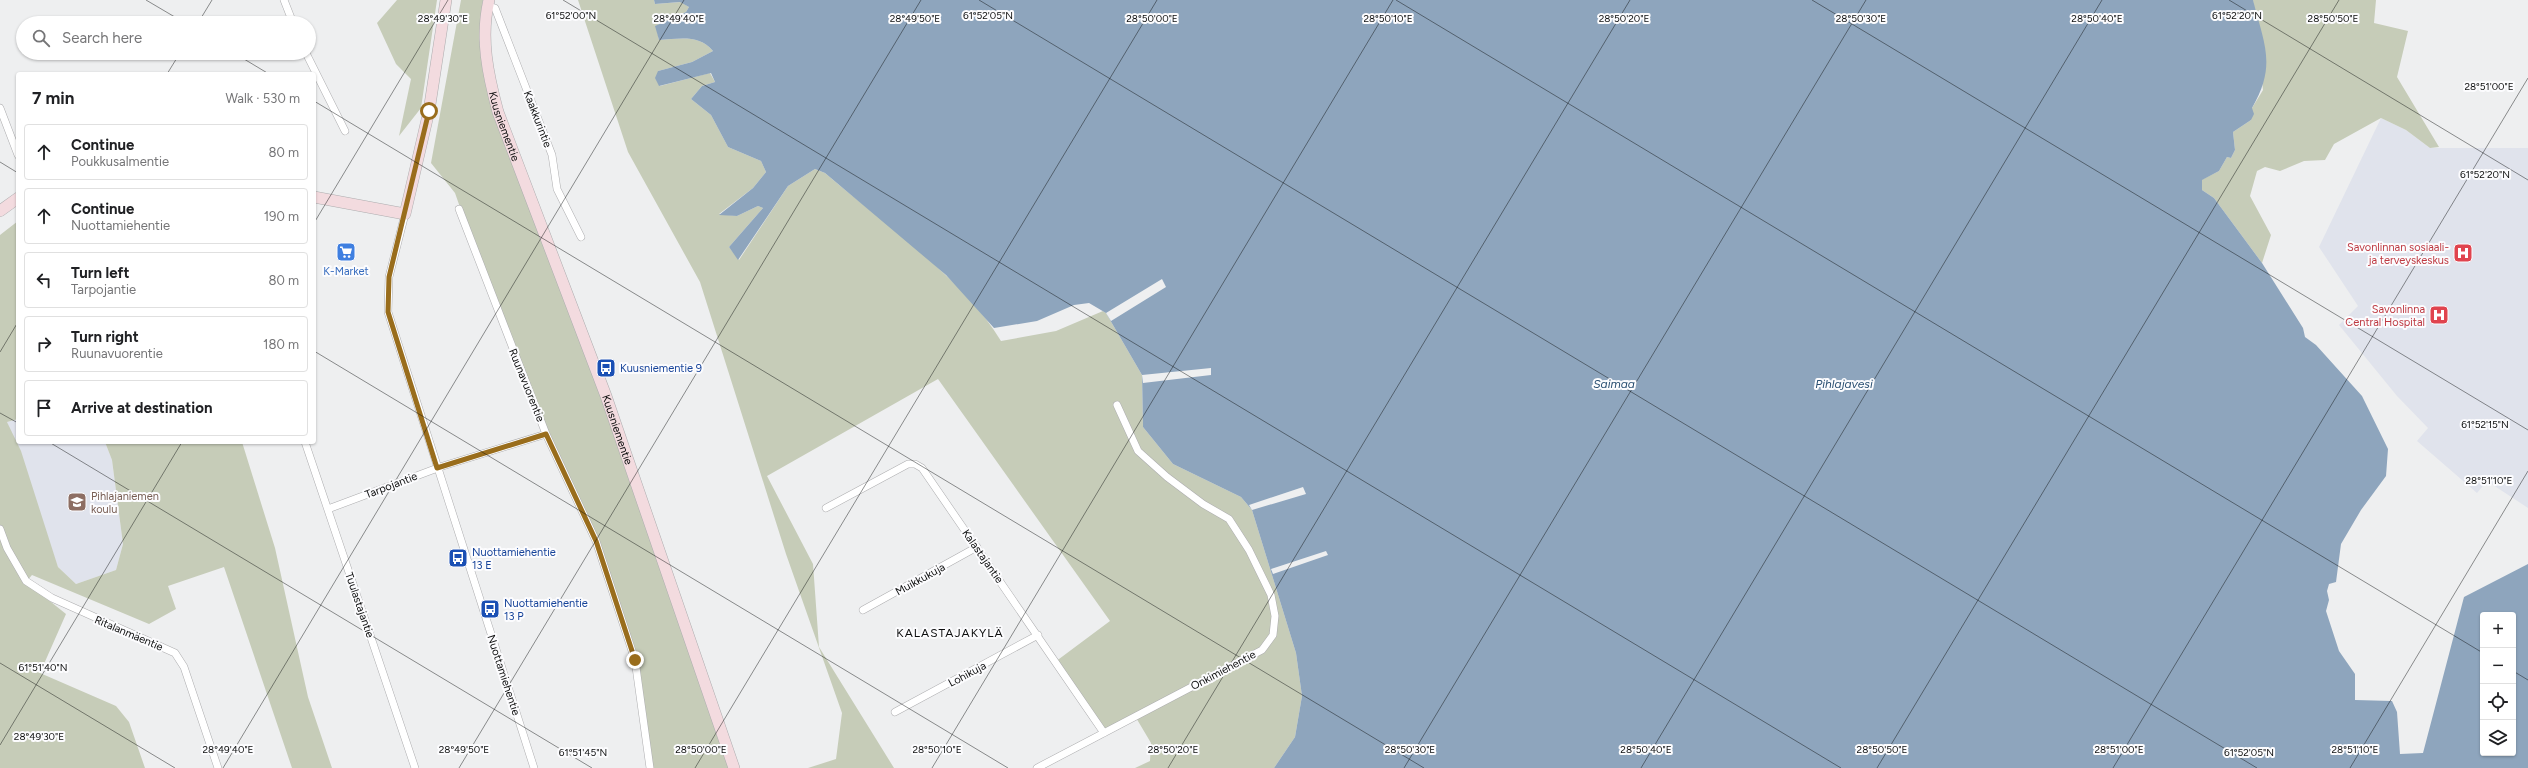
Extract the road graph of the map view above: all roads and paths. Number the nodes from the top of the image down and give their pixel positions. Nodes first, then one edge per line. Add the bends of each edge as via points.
1 (284, 0) edge
2 (446, 0) edge
3 (488, 3) edge
4 (290, 16) edge
5 (309, 60) edge
6 (313, 72) edge
7 (316, 78) edge
8 (0, 108) edge
9 (345, 131) dead end
10 (16, 150) edge
11 (316, 196) edge
12 (16, 199) edge
13 (459, 209) dead end
14 (0, 211) edge
15 (405, 214) junction
16 (581, 237) dead end
17 (1117, 406) dead end
18 (546, 434) junction
19 (306, 444) edge
20 (437, 468) junction
21 (826, 508) dead end
22 (328, 509) junction
23 (0, 529) edge
24 (977, 547) junction
25 (863, 610) dead end
26 (1038, 635) junction
27 (895, 712) dead end
28 (1104, 733) junction
29 (218, 768) edge
30 (415, 768) edge
31 (534, 768) edge
32 (650, 768) edge
33 (734, 768) edge
34 (1037, 768) edge

1 - 4 street
2 - 15 street via 429,111
3 - 16 street, Kaakkurintie via 495,8 552,155 557,189
3 - 33 street, Kuusniementie via 484,29 488,68 498,112 606,396
5 - 6 street
7 - 9 street
8 - 10 street
11 - 15 street
12 - 14 street
13 - 18 street, Ruunavuorentie
15 - 20 street, Nuottamiehentie via 389,277 388,312
17 - 28 street, Onkimiehentie via 1138,450 1167,477 1203,504 1229,519 1249,550 1271,596 1275,616 1274,635 1262,650
18 - 20 street, Tarpojantie
18 - 32 street, Ruunavuorentie via 596,541 635,660
19 - 22 street, Tuulastajantie
20 - 22 street, Tarpojantie
20 - 31 street, Nuottamiehentie
21 - 24 street, Kalastajantie via 908,464 915,464 922,468
22 - 30 street, Tuulastajantie
23 - 29 street, Ritalanmäentie via 7,548 26,582 52,598 175,653 184,667
24 - 25 street, Muikkukuja
24 - 26 street, Kalastajantie
26 - 27 street, Lohikuja
26 - 28 street, Kalastajantie
28 - 34 street, Onkimiehentie

